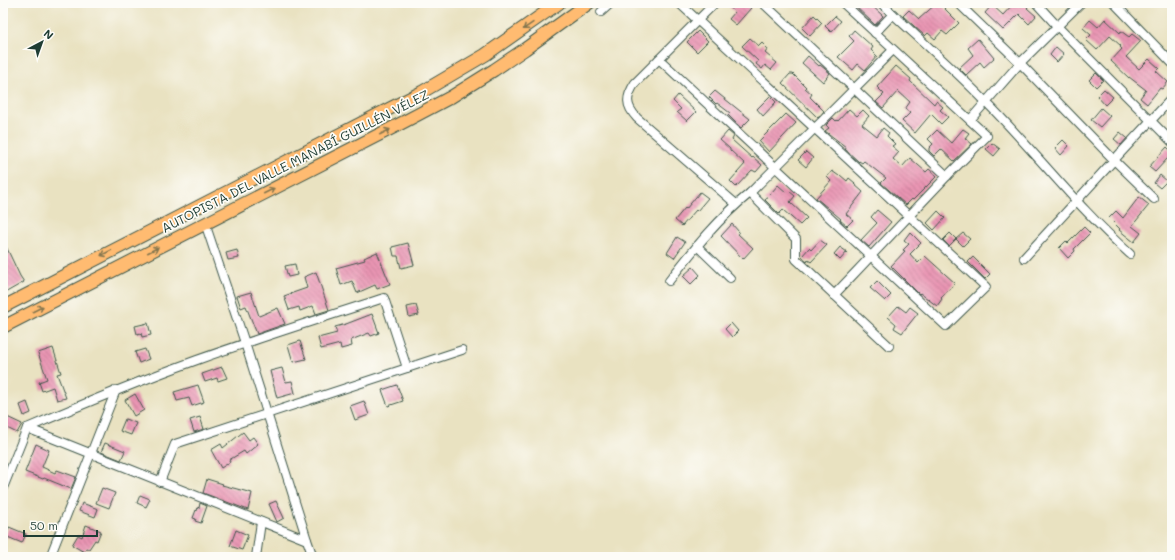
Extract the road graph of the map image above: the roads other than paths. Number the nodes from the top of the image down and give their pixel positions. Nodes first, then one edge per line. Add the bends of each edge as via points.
1 (559, 3) edge
2 (589, 3) edge
3 (611, 3) edge
4 (679, 3) edge
5 (715, 3) edge
6 (763, 3) edge
7 (843, 3) edge
8 (881, 3) edge
9 (958, 3) edge
10 (1036, 3) edge
11 (1081, 3) edge
12 (1114, 3) edge
13 (601, 12) dead end
14 (893, 14) junction
15 (698, 20) junction
16 (1058, 27) junction
17 (875, 33) junction
18 (893, 50) junction
19 (660, 59) junction
20 (1172, 62) edge
21 (1020, 63) junction
22 (854, 89) junction
23 (1172, 98) edge
24 (986, 101) junction
25 (970, 120) junction
26 (1151, 120) junction
27 (815, 129) junction
28 (1172, 142) edge
29 (1114, 160) junction
30 (775, 168) junction
31 (947, 176) junction
32 (750, 193) junction
33 (1154, 199) dead end
34 (1076, 201) junction
35 (736, 204) junction
36 (909, 216) junction
37 (205, 223) junction
38 (697, 246) junction
39 (1130, 254) dead end
40 (871, 256) junction
41 (1024, 258) dead end
42 (730, 278) dead end
43 (669, 281) dead end
44 (834, 295) junction
45 (3, 307) edge
46 (3, 327) edge
47 (245, 343) junction
48 (889, 346) dead end
49 (462, 350) dead end
50 (407, 368) junction
51 (116, 390) junction
52 (268, 413) junction
53 (27, 428) junction
54 (92, 453) junction
55 (160, 482) junction
56 (3, 488) edge
57 (261, 522) junction
58 (307, 540) junction
59 (50, 557) edge
60 (256, 557) edge
61 (313, 557) edge

1 -> 45 main road, AUTOPISTA DEL VALLE MANABÍ GUILLÉN VÉLEZ via 485,55 422,92
37 -> 2 main road, AUTOPISTA DEL VALLE MANABÍ GUILLÉN VÉLEZ via 451,97
3 - 13 street
4 - 15 street
5 - 15 street
6 - 22 street
7 - 17 street
8 - 14 street
9 - 21 street
10 - 16 street
11 - 16 street
12 - 20 street
14 - 17 street
14 - 24 street
15 - 19 street
15 - 27 street
16 - 21 street
16 - 26 street
17 - 18 street
18 - 22 street
18 - 25 street
19 - 30 street
19 - 35 street via 630,90 628,104 631,111
21 - 24 street
21 - 29 street
22 - 27 street
22 - 31 street
23 - 26 street
24 - 25 street
24 - 34 street
25 - 31 street via 987,136
26 - 28 street
26 - 29 street
27 - 30 street
27 - 36 street
29 - 33 street
29 - 34 street
30 - 32 street
30 - 40 street
31 - 36 street
32 - 35 street
32 - 44 street via 796,238 796,259
34 - 39 street
34 - 41 street
35 - 38 street
36 - 40 street
36 - 40 street via 986,287 946,326
46 -> 37 main road, AUTOPISTA DEL VALLE MANABÍ GUILLÉN VÉLEZ
37 - 47 street
38 - 42 street
38 - 43 street
40 - 44 street
44 - 48 street
47 - 50 street via 384,298
47 - 51 street
47 - 52 street
49 - 50 street
50 - 52 street
51 - 53 street
51 - 54 street
52 - 55 street via 175,444
52 - 58 street
53 - 54 street
53 - 56 street
54 - 55 street
54 - 59 street
55 - 57 street
57 - 58 street
57 - 60 street
58 - 61 street

